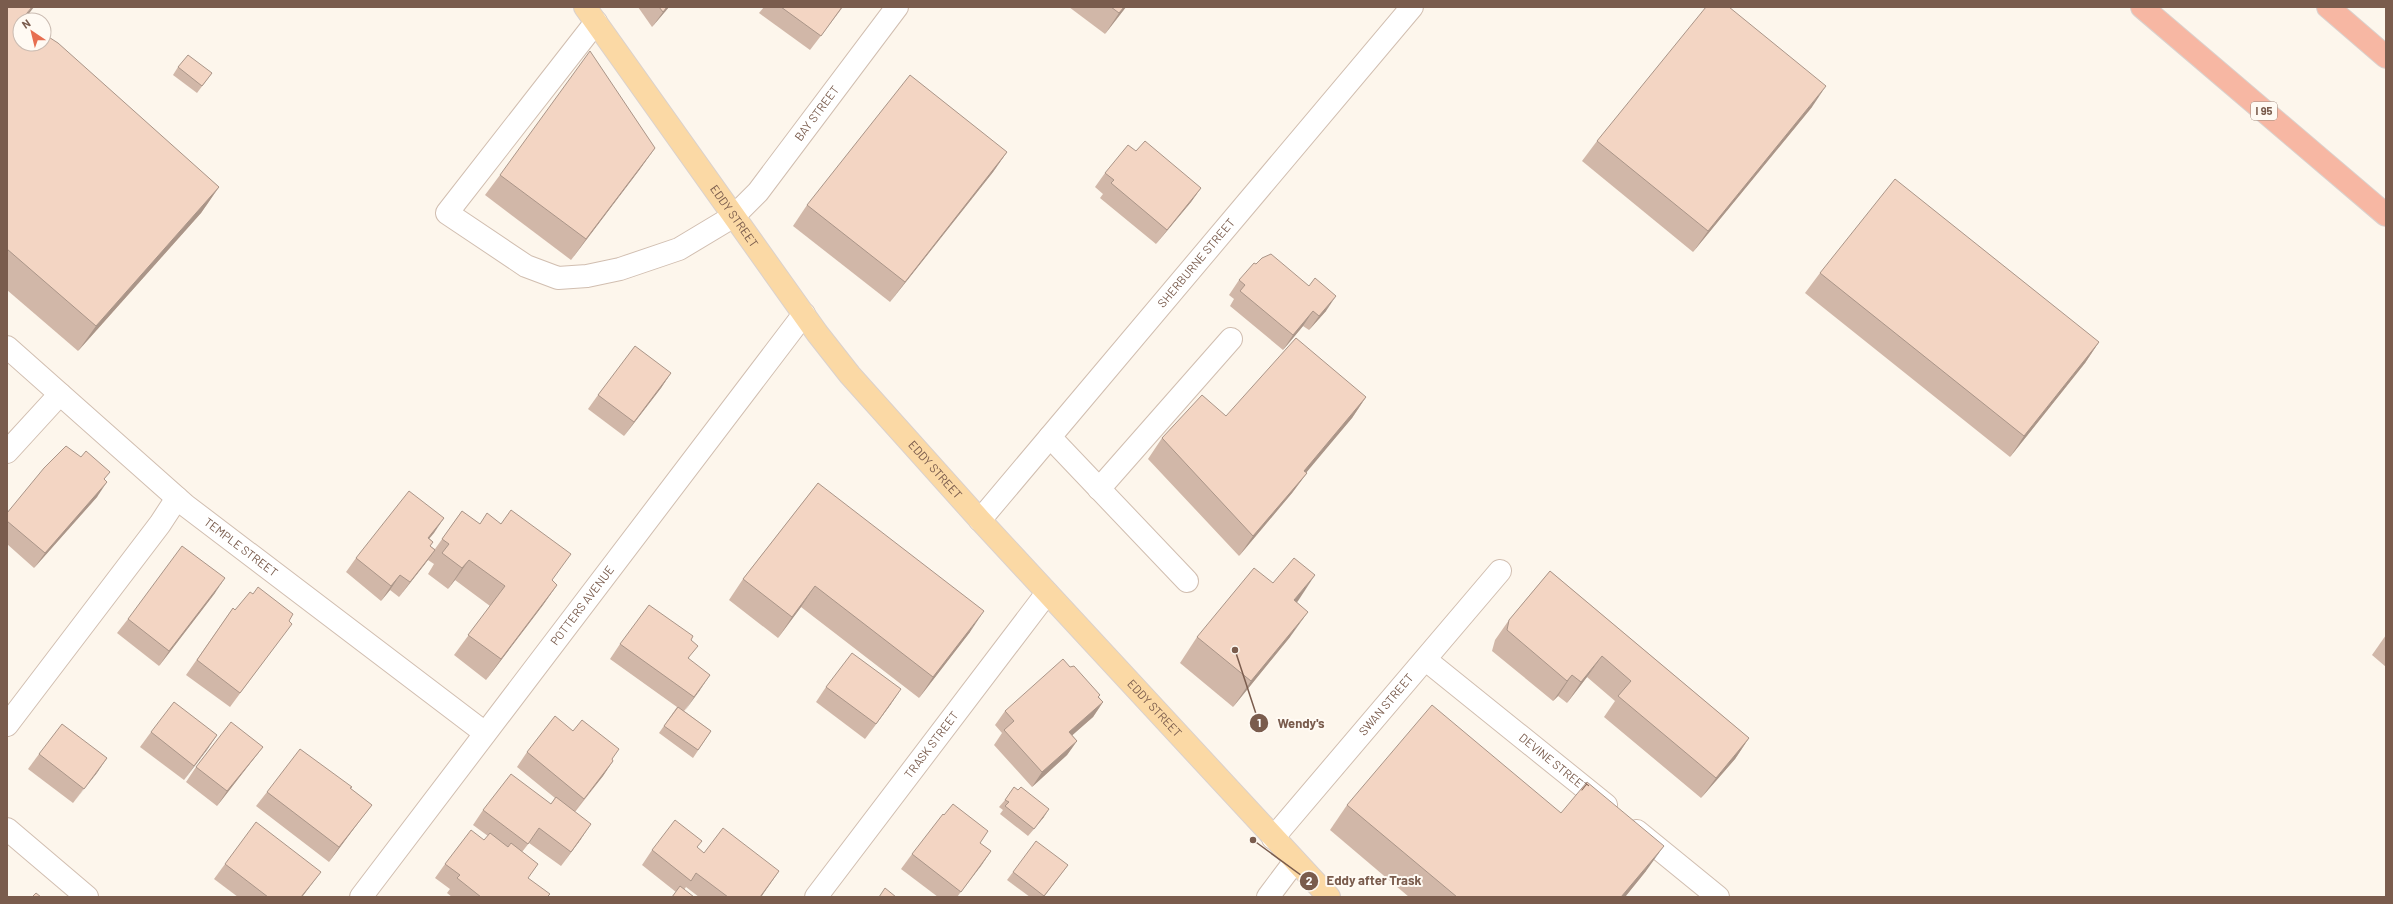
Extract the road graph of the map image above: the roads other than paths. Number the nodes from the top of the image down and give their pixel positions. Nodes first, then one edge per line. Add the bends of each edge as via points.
1 (897, 7) edge
2 (1412, 7) edge
3 (2142, 7) edge
4 (2328, 7) edge
5 (590, 15) edge
6 (2386, 57) edge
7 (2386, 215) edge
8 (734, 216) junction
9 (804, 314) junction
10 (1231, 339) dead end
11 (7, 347) edge
12 (60, 394) junction
13 (1050, 438) junction
14 (7, 452) edge
15 (1099, 489) junction
16 (177, 498) junction
17 (980, 520) junction
18 (1500, 571) dead end
19 (1186, 581) dead end
20 (1047, 593) junction
21 (1426, 660) junction
22 (7, 725) edge
23 (485, 733) junction
24 (7, 829) edge
25 (1273, 838) junction
26 (1295, 861) junction
27 (87, 897) edge
28 (361, 897) edge
29 (816, 897) edge
30 (1268, 897) edge
31 (1329, 897) edge
32 (1718, 897) edge

1 - 8 street, BAY STREET via 761,188
2 - 13 street, SHERBURNE STREET
3 - 7 highway, I 95
4 - 6 highway
5 - 8 main road, EDDY STREET
5 - 8 street, BAY STREET via 447,213 526,266 558,278 587,276 620,269 679,249
8 - 9 main road, EDDY STREET
9 - 17 main road, EDDY STREET via 850,375
9 - 23 street, POTTERS AVENUE
10 - 15 street
11 - 12 street, TEMPLE STREET
12 - 14 street
12 - 16 street, TEMPLE STREET
13 - 15 street
13 - 17 street, SHERBURNE STREET
15 - 19 street
16 - 22 street
16 - 23 street, TEMPLE STREET
17 - 20 main road, EDDY STREET
18 - 21 street, SWAN STREET
20 - 25 main road, EDDY STREET
20 - 29 street, TRASK STREET
21 - 25 street, SWAN STREET
21 - 32 street, DEVINE STREET
23 - 28 street, POTTERS AVENUE
24 - 27 street
25 - 26 main road, EDDY STREET
26 - 30 street
26 - 31 main road, EDDY STREET

